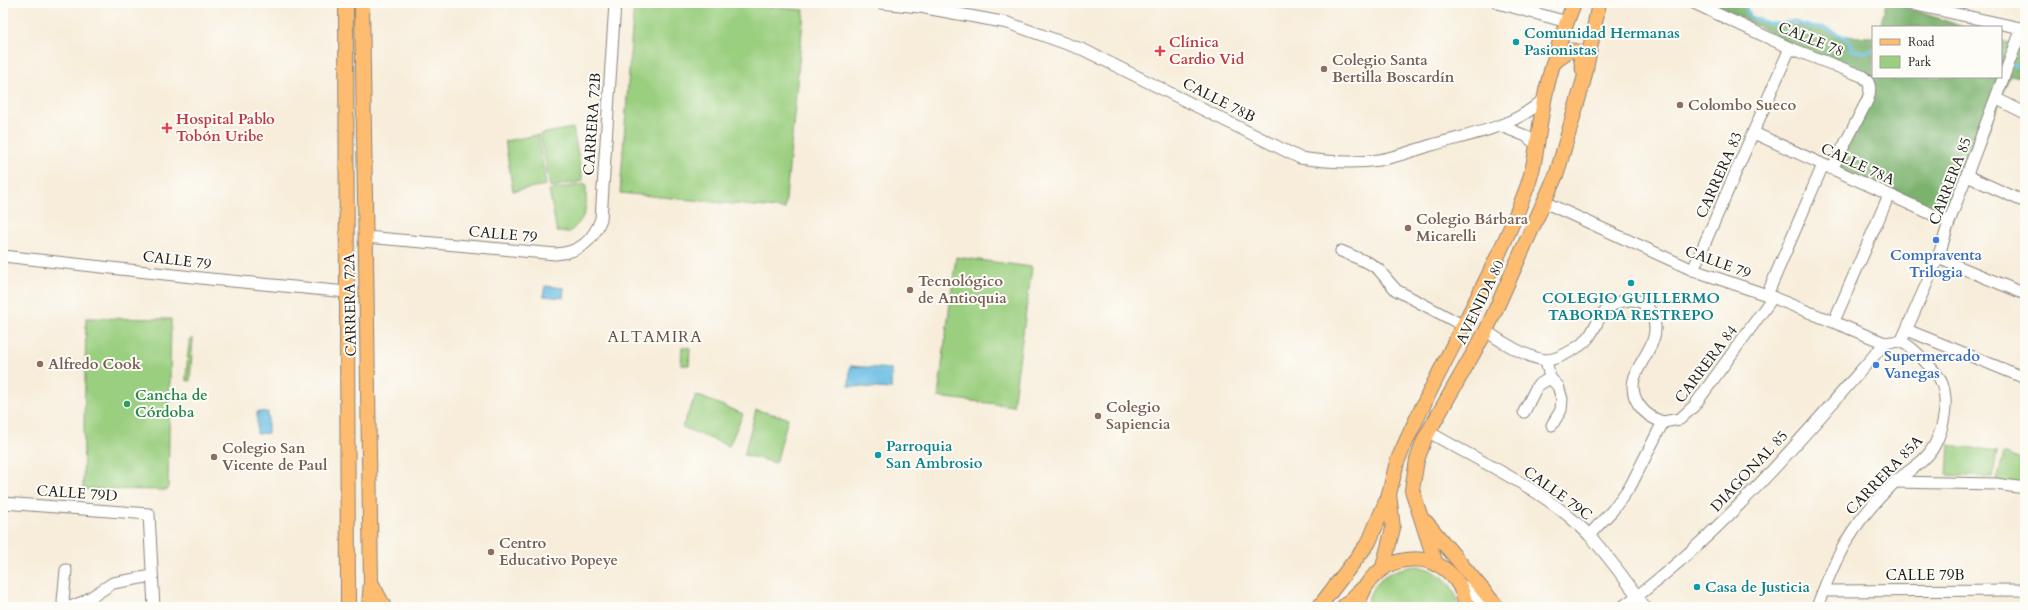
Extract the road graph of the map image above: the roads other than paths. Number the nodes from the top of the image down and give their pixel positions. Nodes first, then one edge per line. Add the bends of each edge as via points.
1 (346, 3) edge
2 (362, 3) edge
3 (614, 3) edge
4 (881, 3) edge
5 (1498, 3) edge
6 (1574, 3) edge
7 (1599, 3) edge
8 (1907, 3) edge
9 (1700, 4) edge
10 (1567, 22) junction
11 (2023, 33) edge
12 (1790, 48) junction
13 (1553, 63) junction
14 (1584, 79) junction
15 (1870, 85) joint
16 (1544, 99) junction
17 (1997, 99) junction
18 (2025, 113) edge
19 (1501, 126) junction
20 (1754, 133) junction
21 (1537, 145) junction
22 (1828, 167) junction
23 (1967, 176) junction
24 (1889, 195) junction
25 (1544, 202) junction
26 (2025, 202) edge
27 (1949, 222) junction
28 (366, 237) junction
29 (587, 243) joint
30 (1341, 252) dead end
31 (3, 256) edge
32 (1938, 258) junction
33 (1694, 270) junction
34 (347, 292) junction
35 (2025, 294) edge
36 (1770, 296) junction
37 (1834, 321) junction
38 (1464, 326) junction
39 (1907, 330) junction
40 (1486, 331) junction
41 (1886, 342) junction
42 (1901, 342) junction
43 (1546, 360) junction
44 (369, 373) junction
45 (347, 375) junction
46 (1550, 378) junction
47 (2025, 378) edge
48 (1524, 412) dead end
49 (1663, 422) junction
50 (1552, 425) dead end
51 (1429, 432) junction
52 (1895, 482) junction
53 (2025, 488) edge
54 (1389, 494) junction
55 (3, 503) edge
56 (1420, 513) junction
57 (1589, 535) junction
58 (1436, 564) junction
59 (1383, 567) junction
60 (66, 570) dead end
61 (152, 576) junction
62 (1456, 580) junction
63 (371, 582) junction
64 (1365, 586) junction
65 (2025, 590) edge
66 (1824, 591) junction
67 (1638, 597) junction
68 (69, 607) edge
69 (154, 607) edge
70 (348, 607) edge
71 (370, 607) edge
72 (384, 607) edge
73 (1319, 607) edge
74 (1343, 607) edge
75 (1358, 607) edge
76 (1466, 607) edge
77 (1491, 607) edge
78 (1497, 607) edge
79 (1622, 607) edge
80 (1646, 607) edge
81 (1817, 607) edge

1 - 34 main road, CARRERA 72A
2 - 28 main road, CARRERA 72A
3 - 29 street, CARRERA 72B via 602,206 596,232
4 - 19 street, CALLE 78B via 987,18 1019,26 1069,44 1300,158 1341,163 1380,160
5 - 10 street
6 - 10 main road, AVENIDA 80
7 - 14 main road, AVENIDA 80
8 - 11 street via 2006,25
9 - 12 street, CALLE 78
10 - 13 main road, AVENIDA 80
11 - 17 street, CARRERA 85
12 - 15 street, CALLE 78 via 1862,76
12 - 20 street, CARRERA 83
13 - 14 main road via 1567,51 1576,51 1582,58
13 - 16 main road, AVENIDA 80
14 - 25 main road, AVENIDA 80 via 1557,172
15 - 22 street, CARRERA 84 via 1868,99
16 - 19 street, CALLE 78B via 1520,117
16 - 21 main road, AVENIDA 80
17 - 18 street
17 - 23 street, CARRERA 85
19 - 21 street via 1526,136
20 - 22 street, CALLE 78A
20 - 33 street, CARRERA 83
21 - 38 main road, AVENIDA 80 via 1532,175 1526,191
22 - 24 street, CALLE 78A
22 - 36 street, CARRERA 84
23 - 26 street
23 - 27 street, CARRERA 85
24 - 27 street, CALLE 78A
24 - 37 street
25 - 33 street, CALLE 79
25 - 40 main road, AVENIDA 80
27 - 32 street, CARRERA 85
28 - 29 street, CALLE 79 via 556,254 577,250
28 - 44 main road, CARRERA 72A
30 - 38 street via 1370,263 1396,290
31 - 34 street, CALLE 79
32 - 35 street
32 - 39 street, CARRERA 85
33 - 36 street, CALLE 79
34 - 45 main road, CARRERA 72A
36 - 37 street, CALLE 79
36 - 49 street, CARRERA 84 via 1694,406 1680,420
37 - 41 street, CALLE 79
38 - 54 main road, AVENIDA 80 via 1402,449
39 - 42 street, CARRERA 85
39 - 47 street
40 - 43 street via 1517,350
40 - 51 main road, AVENIDA 80
41 - 42 street
41 - 67 street, DIAGONAL 85 via 1739,504 1704,539
42 - 52 street, CARRERA 85A via 1920,356 1940,380 1945,409 1934,448 1928,456
43 - 46 street
43 - 49 street via 1559,357 1584,342 1602,314 1614,304 1630,300 1640,302 1647,307 1654,321 1655,334 1635,372 1633,390 1637,403 1644,411
44 - 45 main road
44 - 63 main road, CARRERA 72A
45 - 70 main road, CARRERA 72A
46 - 48 street via 1538,386
46 - 50 street via 1558,386 1562,399 1561,410
49 - 57 street via 1631,485 1612,511
51 - 56 main road, AVENIDA 80 via 1417,460 1413,485 1414,498
51 - 57 street, CALLE 79C via 1515,480 1559,510
52 - 53 street via 1996,484
52 - 66 street, CARRERA 85A via 1856,524 1835,559
54 - 59 main road, AVENIDA 80 via 1393,528
54 - 73 main road via 1369,542
55 - 61 street, CALLE 79D via 149,514
56 - 58 main road, AVENIDA 80
56 - 78 main road
57 - 67 street, CALLE 79C
58 - 59 main road via 1409,559
58 - 62 main road
59 - 64 main road
60 - 68 street via 63,600 65,606
61 - 68 street via 113,583 85,601
61 - 69 street
62 - 76 main road
62 - 77 street
63 - 71 main road, CARRERA 72A
63 - 72 main road
64 - 74 main road
64 - 75 main road
65 - 66 street, CALLE 79B
66 - 81 street, CARRERA 85A
67 - 79 street, DIAGONAL 85
67 - 80 street, CALLE 79C

